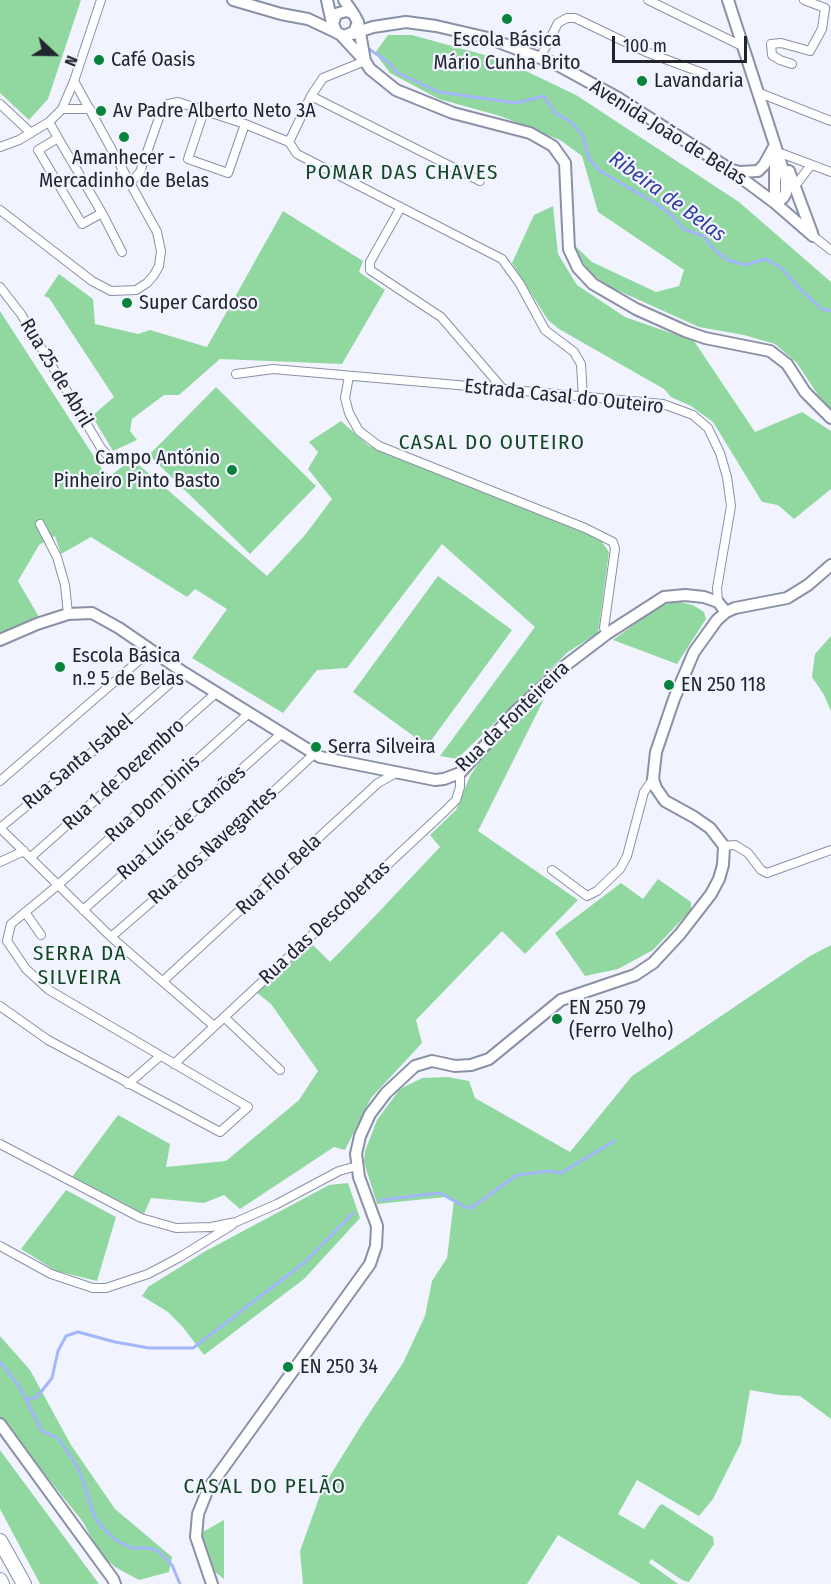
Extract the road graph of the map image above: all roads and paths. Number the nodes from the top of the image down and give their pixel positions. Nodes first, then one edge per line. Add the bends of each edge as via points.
1 (101, 0) edge
2 (233, 0) edge
3 (327, 0) edge
4 (648, 0) edge
5 (728, 0) edge
6 (804, 0) edge
7 (308, 19) junction
8 (346, 21) edge
9 (385, 25) junction
10 (742, 46) junction
11 (540, 58) junction
12 (365, 61) junction
13 (792, 64) dead end
14 (708, 75) dead end
15 (74, 81) junction
16 (756, 92) junction
17 (311, 96) junction
18 (0, 104) edge
19 (62, 108) junction
20 (90, 109) junction
21 (204, 111) junction
22 (831, 121) edge
23 (49, 122) junction
24 (245, 124) junction
25 (31, 133) junction
26 (58, 138) junction
27 (289, 142) junction
28 (775, 145) junction
29 (0, 147) edge
30 (783, 154) junction
31 (811, 165) junction
32 (728, 168) junction
33 (831, 172) edge
34 (480, 181) dead end
35 (130, 183) junction
36 (795, 186) junction
37 (775, 203) junction
38 (401, 207) junction
39 (0, 210) edge
40 (102, 213) junction
41 (813, 236) junction
42 (831, 250) edge
43 (122, 252) dead end
44 (0, 287) edge
45 (236, 374) dead end
46 (349, 376) junction
47 (503, 389) junction
48 (583, 398) junction
49 (831, 417) edge
50 (111, 459) dead end
51 (40, 524) dead end
52 (830, 569) edge
53 (718, 602) junction
54 (726, 612) junction
55 (68, 614) junction
56 (608, 633) junction
57 (0, 640) edge
58 (151, 650) junction
59 (183, 672) junction
60 (216, 693) junction
61 (249, 713) junction
62 (281, 734) junction
63 (314, 754) junction
64 (396, 773) junction
65 (459, 773) junction
66 (653, 779) junction
67 (0, 781) edge
68 (0, 828) edge
69 (724, 846) junction
70 (831, 850) edge
71 (24, 851) junction
72 (31, 857) junction
73 (0, 862) edge
74 (552, 870) dead end
75 (58, 885) junction
76 (83, 910) junction
77 (25, 912) junction
78 (41, 935) dead end
79 (111, 937) junction
80 (4, 941) edge
81 (163, 981) junction
82 (0, 1006) edge
83 (224, 1017) junction
84 (214, 1026) junction
85 (159, 1057) junction
86 (174, 1064) junction
87 (280, 1070) dead end
88 (128, 1084) junction
89 (0, 1144) edge
90 (357, 1166) junction
91 (236, 1222) junction
92 (0, 1246) edge
93 (0, 1424) edge
94 (0, 1541) edge
95 (0, 1580) edge
96 (2, 1584) edge
97 (24, 1584) edge
98 (115, 1584) edge
99 (212, 1584) edge

1 - 15 street
2 - 7 main road
3 - 8 main road
4 - 10 street
5 - 10 main road
6 - 13 street via 825,8 822,29 810,51 771,44 772,55
7 - 8 main road
7 - 8 main road
8 - 9 main road, Avenida João de Belas
8 - 9 main road, Avenida João de Belas
8 - 12 main road
8 - 12 main road
9 - 11 main road, Avenida João de Belas via 406,22 436,26 488,38
10 - 16 main road
11 - 14 street via 558,23 575,18 646,52
11 - 32 main road, Avenida João de Belas via 618,98
12 - 17 street via 323,78
12 - 49 main road via 396,90 453,113 530,133 554,146 565,163 569,249 578,268 593,284 685,331 770,351 787,364 806,392
15 - 19 street
15 - 20 street
16 - 22 street
16 - 28 main road
17 - 27 street
17 - 34 street
18 - 25 street
19 - 20 street
19 - 23 street
20 - 35 street
21 - 24 street
21 - 24 street via 188,159 228,173
21 - 35 street via 178,102 168,104 160,115 140,172
23 - 25 street
23 - 26 street
24 - 27 street
25 - 29 street
26 - 40 street
26 - 40 street via 38,150 82,224
27 - 38 street via 297,154
28 - 30 main road
28 - 32 main road via 758,171
28 - 37 main road via 787,185 783,198
30 - 31 street
30 - 36 main road
31 - 33 street
31 - 36 street
32 - 37 main road, Avenida João de Belas
35 - 39 street via 157,232 161,251 154,275 135,290 111,291 92,281
36 - 41 main road
37 - 41 main road, Avenida João de Belas
38 - 47 street via 370,262 370,270 441,317
38 - 48 street via 502,259 545,330 574,352 581,364
40 - 43 street
41 - 42 street, Avenida João de Belas
44 - 50 street, Rua 25 de Abril via 21,314
45 - 46 street, Estrada Casal do Outeiro via 273,369
46 - 47 street, Estrada Casal do Outeiro
46 - 56 street via 345,398 349,413 360,431 379,446 613,542 604,628
47 - 48 street, Estrada Casal do Outeiro
48 - 53 street, Estrada Casal do Outeiro via 663,404 693,415 708,428 722,461 731,506
51 - 55 street via 57,557
52 - 54 main road via 787,598
53 - 54 main road
53 - 56 main road, Rua da Fonteireira via 685,595 664,597
54 - 66 main road via 694,652 656,752
55 - 57 main road, Rua da Fonteireira
55 - 58 main road, Rua da Fonteireira via 99,615
56 - 65 main road, Rua da Fonteireira via 543,686
58 - 59 main road, Rua da Fonteireira
58 - 67 street
59 - 60 main road, Rua da Fonteireira
59 - 68 street, Rua Santa Isabel
60 - 61 main road, Rua da Fonteireira
60 - 72 street, Rua 1 de Dezembro
61 - 62 main road, Rua da Fonteireira
61 - 75 street, Rua Dom Dinis
62 - 63 main road, Rua da Fonteireira
62 - 76 street, Rua Luís de Camões
63 - 64 main road, Rua da Fonteireira
63 - 79 street, Rua dos Navegantes
64 - 65 main road, Rua da Fonteireira via 435,780
64 - 81 street, Rua Flor Bela via 378,783
65 - 83 street, Rua das Descobertas via 456,800 444,813
66 - 69 main road via 665,801 710,828
66 - 74 street via 644,792 627,856 620,869 597,891 587,896
68 - 71 street
69 - 70 street via 735,845 748,853 767,873
69 - 90 main road via 719,879 711,894 652,963 636,975 561,1000 489,1059 471,1065 432,1061 415,1066 370,1114 360,1136
71 - 72 street
71 - 73 street
72 - 75 street
75 - 76 street
75 - 77 street, Rua Dom Dinis
76 - 79 street
77 - 78 street
77 - 80 street, Rua Dom Dinis via 11,924
79 - 81 street
80 - 85 street via 49,990
81 - 84 street
82 - 88 street via 48,1040
83 - 84 street, Rua das Descobertas
83 - 87 street
84 - 86 street, Rua das Descobertas
85 - 86 street
85 - 88 street
86 - 88 street via 248,1107 220,1132
89 - 91 street via 141,1218 176,1228
90 - 91 street via 339,1171
90 - 99 main road via 376,1226 376,1246 370,1264 208,1489 198,1514 196,1537
91 - 92 street via 148,1274 106,1288 93,1288 51,1274
93 - 98 main road
94 - 97 highway
95 - 96 highway

